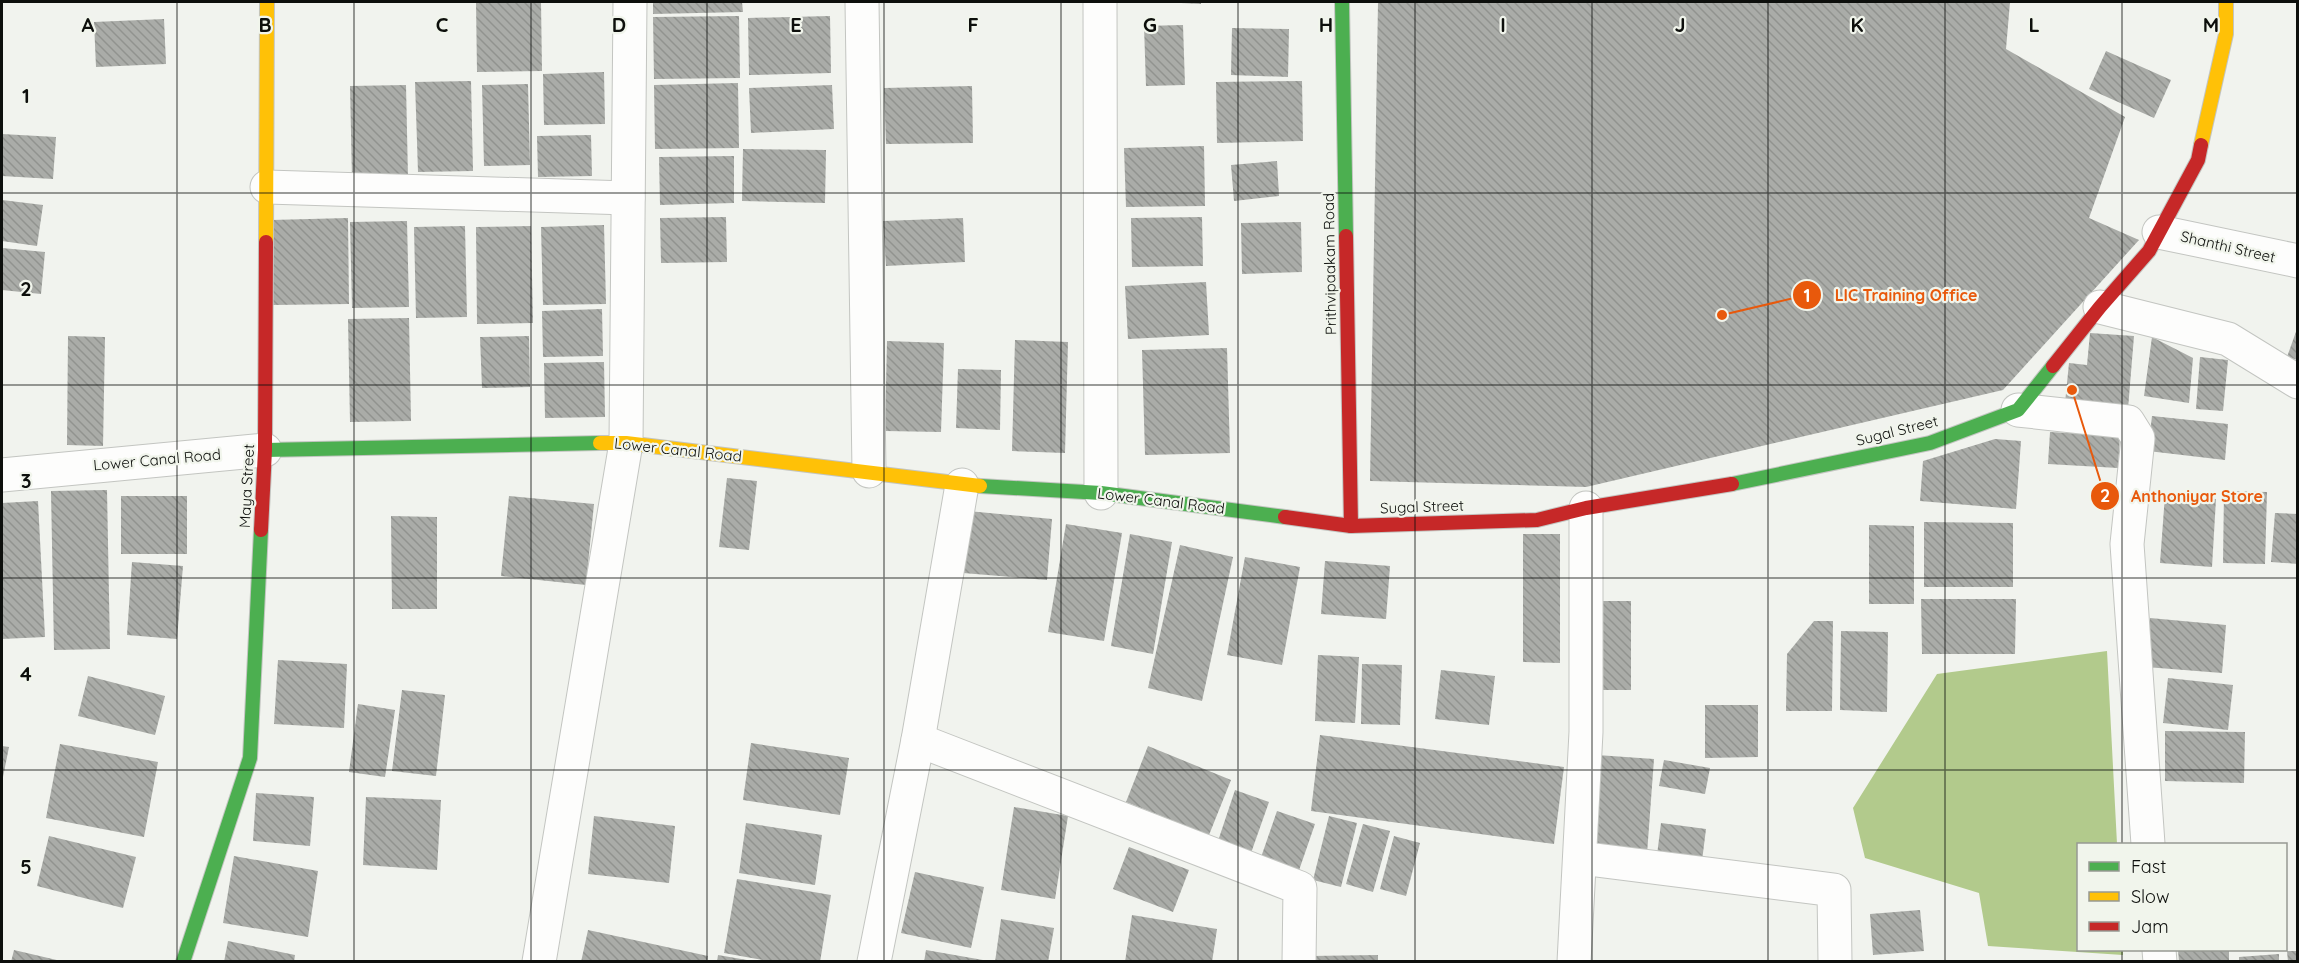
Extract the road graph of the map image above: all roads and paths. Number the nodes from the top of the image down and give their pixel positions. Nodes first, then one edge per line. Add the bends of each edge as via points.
1 (267, 2) edge
2 (630, 2) edge
3 (862, 2) edge
4 (1100, 2) edge
5 (1342, 2) edge
6 (2226, 2) edge
7 (267, 187) junction
8 (628, 198) junction
9 (2159, 232) junction
10 (2298, 261) edge
11 (2100, 307) junction
12 (2298, 382) edge
13 (2018, 410) junction
14 (626, 442) junction
15 (265, 450) junction
16 (869, 471) junction
17 (2, 475) edge
18 (962, 485) junction
19 (1101, 493) junction
20 (1586, 508) junction
21 (1351, 526) junction
22 (918, 740) junction
23 (2148, 843) edge
24 (1580, 858) junction
25 (183, 962) edge
26 (539, 962) edge
27 (874, 962) edge
28 (1299, 962) edge
29 (1574, 962) edge
30 (1835, 962) edge

1 - 7 street, Maya Street
2 - 8 street
3 - 16 street
4 - 19 street
5 - 21 street, Prithvipaakam Road
6 - 9 street via 2226,34 2198,160
7 - 8 street
7 - 15 street, Maya Street
8 - 14 street
9 - 10 street, Shanthi Street
9 - 11 street via 2149,251
11 - 12 street via 2228,339
11 - 13 street
13 - 20 street, Sugal Street via 1930,442 1715,487
13 - 23 street via 2128,422 2138,438 2127,543
14 - 15 street, Lower Canal Road
14 - 16 street, Lower Canal Road
14 - 26 street
15 - 17 street, Lower Canal Road
15 - 25 street, Maya Street via 250,758
16 - 18 street, Lower Canal Road
18 - 19 street, Lower Canal Road
18 - 22 street
19 - 21 street, Lower Canal Road
20 - 21 street, Sugal Street via 1537,520
20 - 24 street via 1586,732
22 - 27 street
22 - 28 street via 1300,888
24 - 29 street
24 - 30 street via 1834,890

